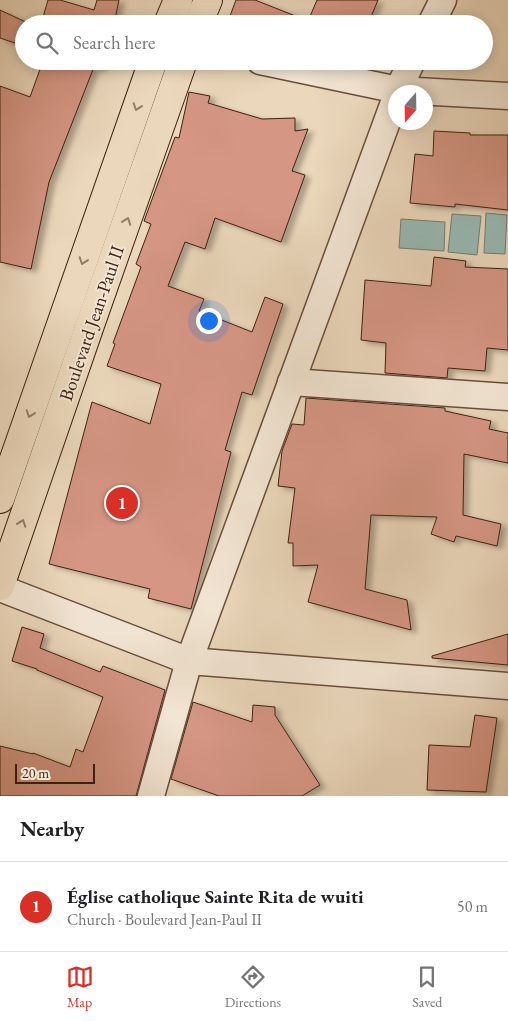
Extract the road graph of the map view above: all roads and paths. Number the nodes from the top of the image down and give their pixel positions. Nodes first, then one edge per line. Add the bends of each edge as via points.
1 (178, 0) edge
2 (208, 0) edge
3 (443, 0) edge
4 (172, 15) edge
5 (202, 15) edge
6 (436, 15) edge
7 (150, 70) edge
8 (181, 70) edge
9 (299, 70) edge
10 (408, 70) edge
11 (401, 85) edge
12 (388, 91) edge
13 (433, 94) edge
14 (508, 96) edge
15 (388, 118) edge
16 (291, 382) junction
17 (508, 397) edge
18 (0, 500) edge
19 (0, 587) edge
20 (189, 661) junction
21 (508, 686) edge
22 (151, 796) edge

1 - 4 main road
2 - 5 main road
3 - 6 street
7 -> 18 main road, Boulevard Jean-Paul II
19 -> 8 main road, Boulevard Jean-Paul II
9 - 12 street
10 - 11 street
13 - 14 street
15 - 16 street
16 - 17 street
16 - 20 street
19 - 20 street
20 - 21 street
20 - 22 street

